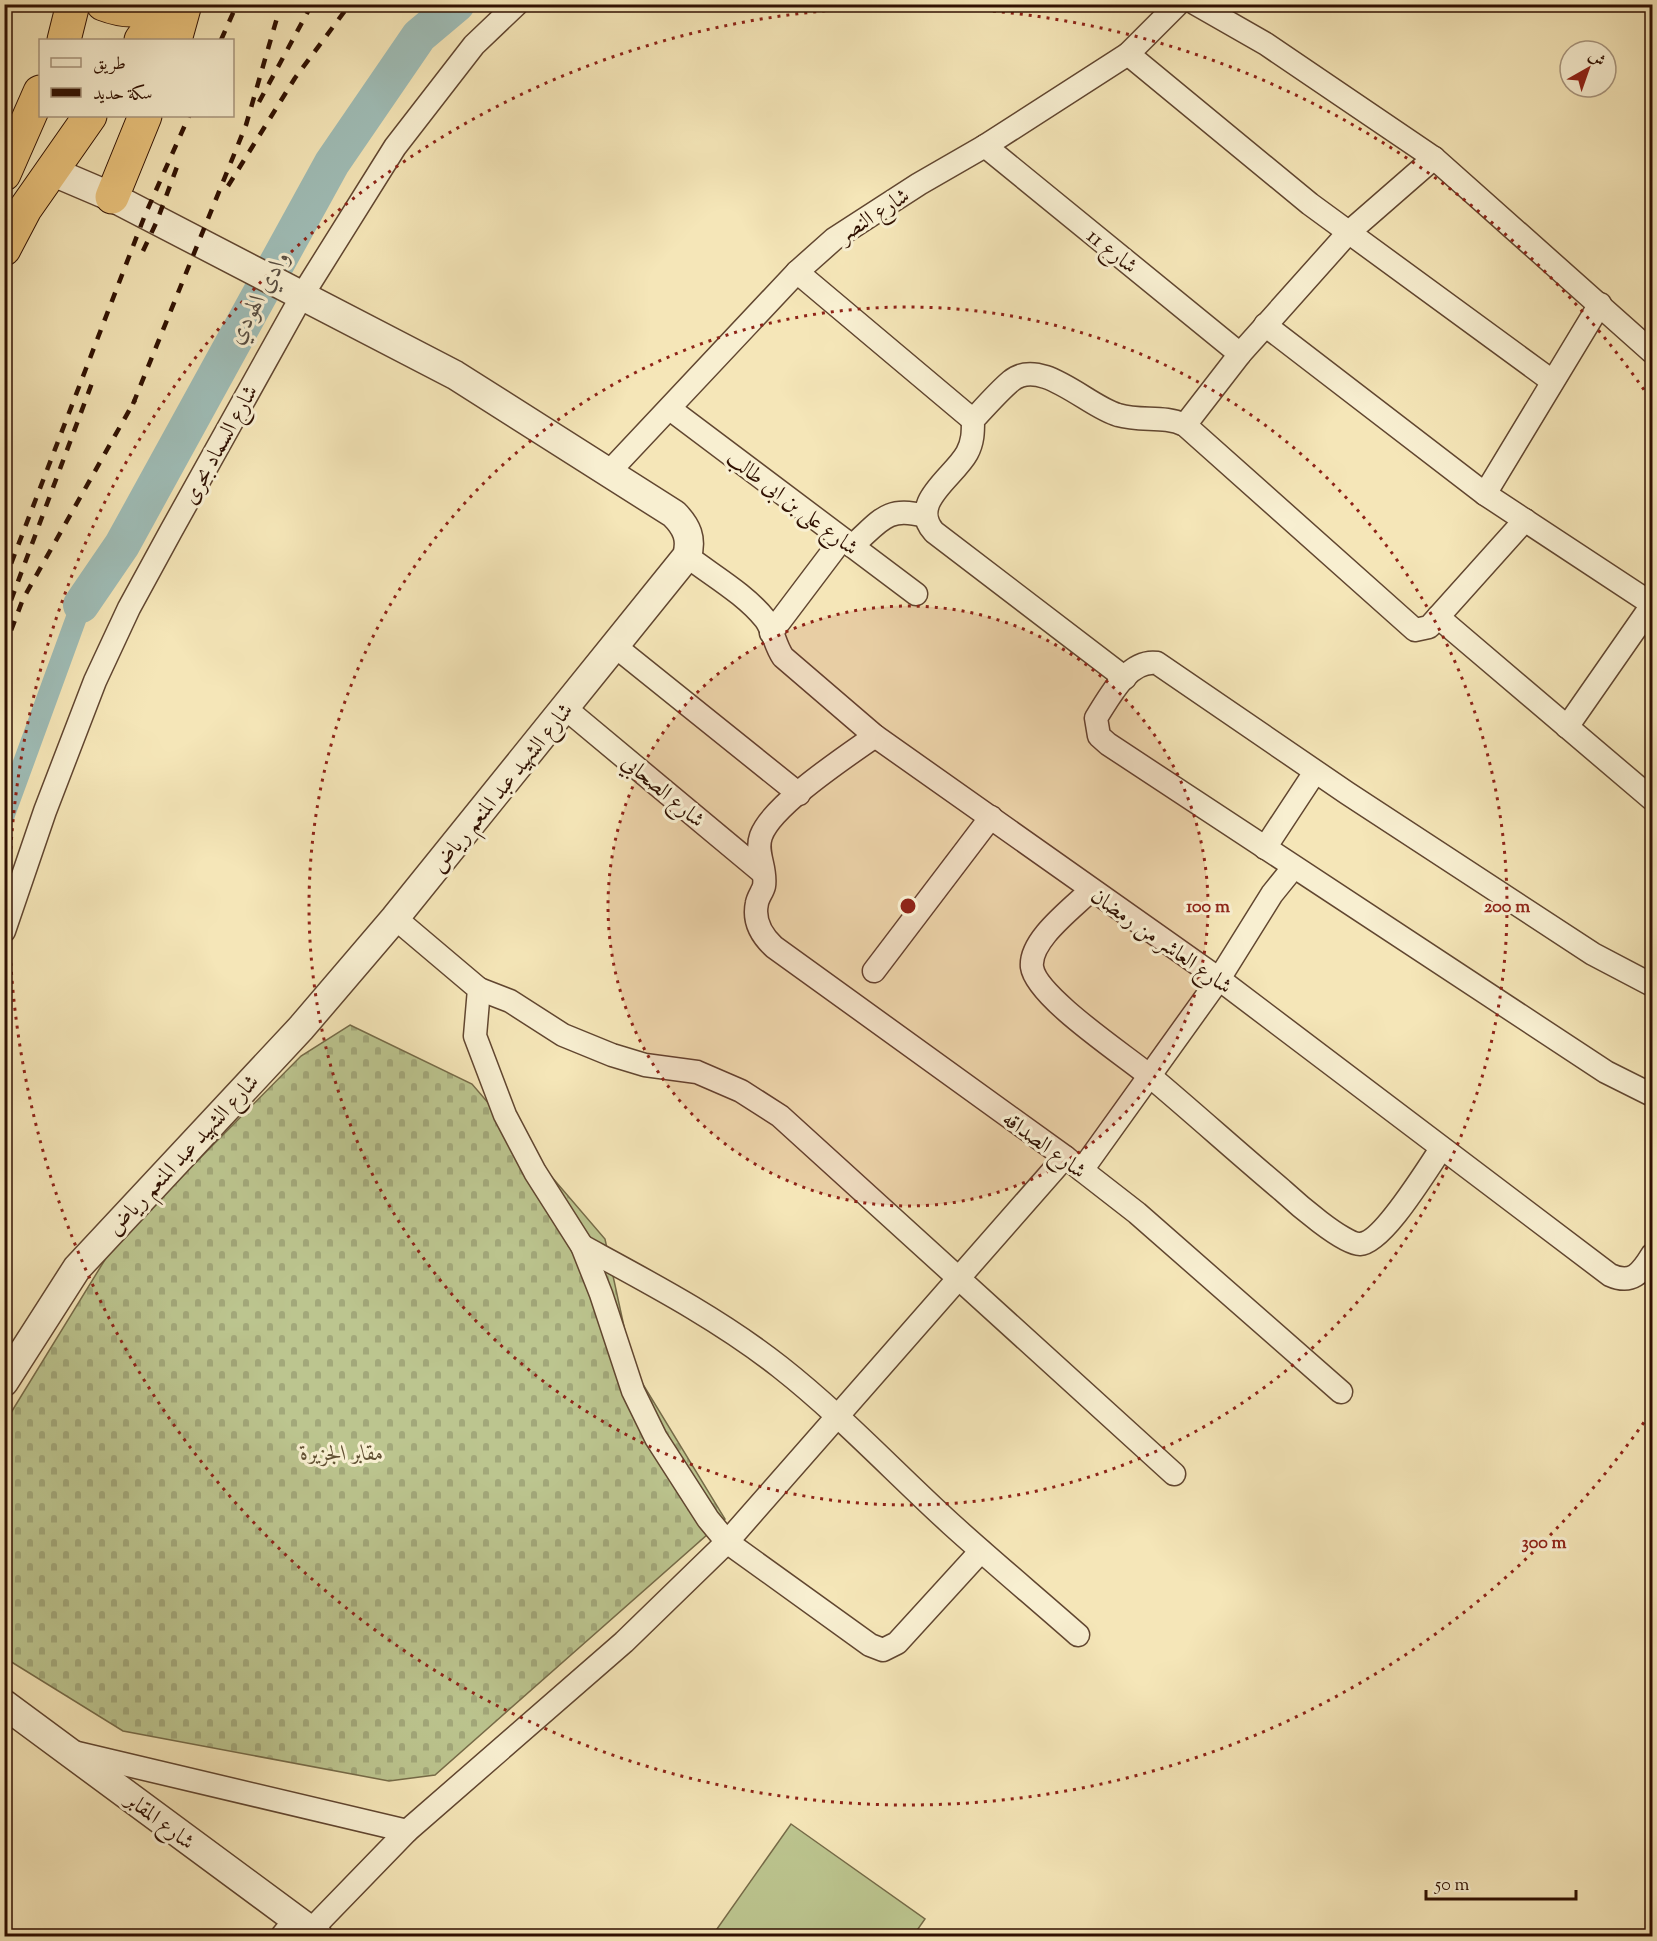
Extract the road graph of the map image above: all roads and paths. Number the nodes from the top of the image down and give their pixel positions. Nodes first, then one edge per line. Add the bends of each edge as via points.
1 (103, 4) edge
2 (160, 4) edge
3 (166, 4) edge
4 (185, 4) edge
5 (517, 4) edge
6 (1178, 4) edge
7 (1196, 4) edge
8 (142, 39) edge
9 (175, 39) edge
10 (1128, 54) junction
11 (39, 94) edge
12 (89, 117) edge
13 (145, 117) edge
14 (986, 146) junction
15 (1434, 158) junction
16 (51, 171) junction
17 (4, 174) edge
18 (112, 197) junction
19 (1348, 233) junction
20 (4, 249) edge
21 (797, 272) junction
22 (303, 294) junction
23 (1600, 304) junction
24 (1265, 325) junction
25 (1653, 352) edge
26 (1240, 354) junction
27 (1552, 381) junction
28 (670, 409) junction
29 (973, 420) junction
30 (1185, 425) junction
31 (609, 472) junction
32 (1485, 494) junction
33 (924, 516) junction
34 (1525, 520) junction
35 (847, 543) junction
36 (687, 556) junction
37 (916, 594) dead end
38 (1653, 604) edge
39 (1438, 617) junction
40 (771, 633) junction
41 (616, 647) junction
42 (1125, 678) junction
43 (565, 708) junction
44 (1567, 727) junction
45 (875, 736) junction
46 (1315, 772) junction
47 (799, 794) junction
48 (1653, 799) edge
49 (991, 817) junction
50 (1265, 848) junction
51 (1293, 868) junction
52 (764, 873) junction
53 (1091, 890) junction
54 (395, 918) junction
55 (4, 931) edge
56 (874, 970) dead end
57 (1219, 980) junction
58 (1653, 985) edge
59 (479, 989) junction
60 (1149, 1075) junction
61 (1653, 1095) edge
62 (1441, 1149) junction
63 (1073, 1163) junction
64 (582, 1246) junction
65 (1653, 1255) edge
66 (959, 1280) junction
67 (4, 1382) edge
68 (1341, 1392) dead end
69 (838, 1416) junction
70 (1173, 1474) dead end
71 (727, 1542) junction
72 (981, 1551) junction
73 (1078, 1635) dead end
74 (4, 1704) edge
75 (69, 1751) junction
76 (407, 1831) junction
77 (301, 1931) edge

1 - 2 highway via 120,10 144,10
3 - 8 highway
4 - 9 highway
5 - 22 street, شارع السماد بحرى via 474,45 394,147
6 - 10 street, شارع النصر
7 - 15 street via 1266,44
10 - 14 street, شارع النصر
10 - 19 street
11 - 17 highway
12 - 16 highway
13 - 18 highway
14 - 21 street, شارع النصر via 834,239
14 - 26 street, شارع 11
15 - 19 street
15 - 23 street
16 - 18 street
16 - 20 highway
18 - 22 street
19 - 24 street
19 - 27 street
21 - 28 street, شارع النصر
21 - 29 street
22 - 31 street via 455,375
22 - 55 street, شارع السماد بحرى via 129,608 95,681
23 - 25 street
23 - 27 street
24 - 26 street
24 - 32 street
26 - 30 street
27 - 32 street
28 - 31 street, شارع النصر
28 - 35 street, شارع على بن ابى طالب
29 - 30 street via 1013,379 1032,372 1053,379 1116,415 1171,418
29 - 33 street via 967,454 928,502
30 - 39 street via 1410,627 1424,630
31 - 36 street via 684,524 690,540
32 - 34 street
33 - 35 street via 894,512
33 - 42 street via 934,532
34 - 38 street
34 - 39 street
35 - 37 street, شارع على بن ابى طالب
35 - 40 street
36 - 40 street, شارع العاشر من رمضان via 767,620
36 - 41 street, شارع الشهيد عبد المنعم رياض
38 - 44 street
39 - 44 street
40 - 45 street, شارع العاشر من رمضان via 783,657
41 - 43 street, شارع الشهيد عبد المنعم رياض
41 - 47 street
42 - 46 street via 1138,666 1157,663
42 - 50 street via 1096,718 1099,736
43 - 52 street, شارع الصحابي
43 - 54 street, شارع الشهيد عبد المنعم رياض
44 - 48 street
45 - 47 street
45 - 49 street, شارع العاشر من رمضان
46 - 50 street
46 - 58 street via 1593,954
47 - 52 street via 762,834 758,851
49 - 53 street, شارع العاشر من رمضان
49 - 56 street
50 - 51 street
51 - 57 street via 1272,894
51 - 61 street via 1606,1072
52 - 63 street, شارع الصداقه via 756,919 762,935 774,947
53 - 57 street, شارع العاشر من رمضان
53 - 60 street via 1036,944 1032,964 1035,977 1076,1019
54 - 59 street
54 - 67 street, شارع الشهيد عبد المنعم رياض via 301,1028 77,1268
57 - 60 street
57 - 62 street, شارع العاشر من رمضان
59 - 64 street via 475,1036 505,1115 535,1172
59 - 66 street via 510,1001 563,1035 612,1055 645,1065 697,1072 741,1091 798,1130
60 - 62 street via 1286,1194 1353,1243 1361,1244 1380,1233
60 - 63 street
62 - 65 street, شارع العاشر من رمضان via 1622,1281 1634,1279
63 - 66 street
63 - 68 street, شارع الصداقه via 1137,1213
64 - 69 street via 732,1332
64 - 71 street via 633,1391 679,1476
66 - 69 street
66 - 70 street
69 - 71 street
69 - 72 street
71 - 72 street via 870,1645 883,1650 897,1643
71 - 76 street via 624,1642
72 - 73 street
74 - 75 street, شارع المقابر
75 - 76 street
75 - 77 street, شارع المقابر
76 - 77 street

